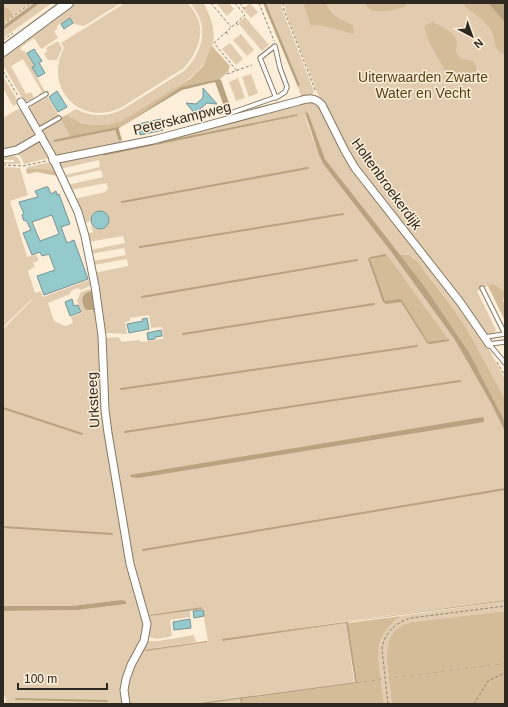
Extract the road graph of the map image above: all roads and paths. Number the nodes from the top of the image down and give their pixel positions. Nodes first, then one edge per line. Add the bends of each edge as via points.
1 (31, 3) edge
2 (68, 3) edge
3 (211, 3) edge
4 (235, 3) edge
5 (240, 3) edge
6 (259, 3) edge
7 (282, 3) edge
8 (245, 8) dead end
9 (236, 23) junction
10 (3, 24) edge
11 (239, 26) dead end
12 (231, 27) junction
13 (226, 32) junction
14 (229, 36) dead end
15 (275, 46) junction
16 (3, 51) edge
17 (252, 66) dead end
18 (3, 71) edge
19 (237, 71) junction
20 (227, 74) dead end
21 (46, 94) dead end
22 (276, 98) junction
23 (316, 99) junction
24 (22, 104) junction
25 (58, 118) dead end
26 (228, 120) junction
27 (39, 133) junction
28 (3, 153) edge
29 (53, 160) junction
30 (3, 165) edge
31 (482, 288) dead end
32 (505, 334) edge
33 (484, 337) junction
34 (505, 342) edge
35 (489, 344) junction
36 (505, 363) edge
37 (505, 606) edge
38 (505, 673) edge
39 (126, 704) edge
40 (388, 704) edge
41 (474, 704) edge

1 - 10 path
2 - 16 main road
3 - 12 path
4 - 9 path via 245,15
5 - 8 path
6 - 15 path
7 - 23 path via 315,90
9 - 11 path
9 - 12 path
12 - 13 path
13 - 14 path
13 - 19 path via 214,43
15 - 22 lane via 287,87 284,94
15 - 22 lane via 260,58
17 - 19 path
18 - 24 path
19 - 20 path
21 - 24 lane
22 - 26 lane via 231,113
23 - 26 street, Peterskampweg
23 - 33 street, Holtenbroekerdijk via 322,105 355,168 460,302
24 - 27 street, Urksteeg
25 - 27 lane
26 - 29 street, Peterskampweg via 153,140
27 - 28 street via 17,150
27 - 29 street, Urksteeg
29 - 30 path via 23,166
29 - 39 street, Urksteeg via 78,212 90,256 101,330 108,433 130,564 146,619 144,641 126,679
31 - 32 lane
32 - 33 lane
33 - 35 street, Holtenbroekerdijk
34 - 35 lane
35 - 36 lane
37 - 40 path via 411,618 394,626 382,649
38 - 41 path via 488,681

